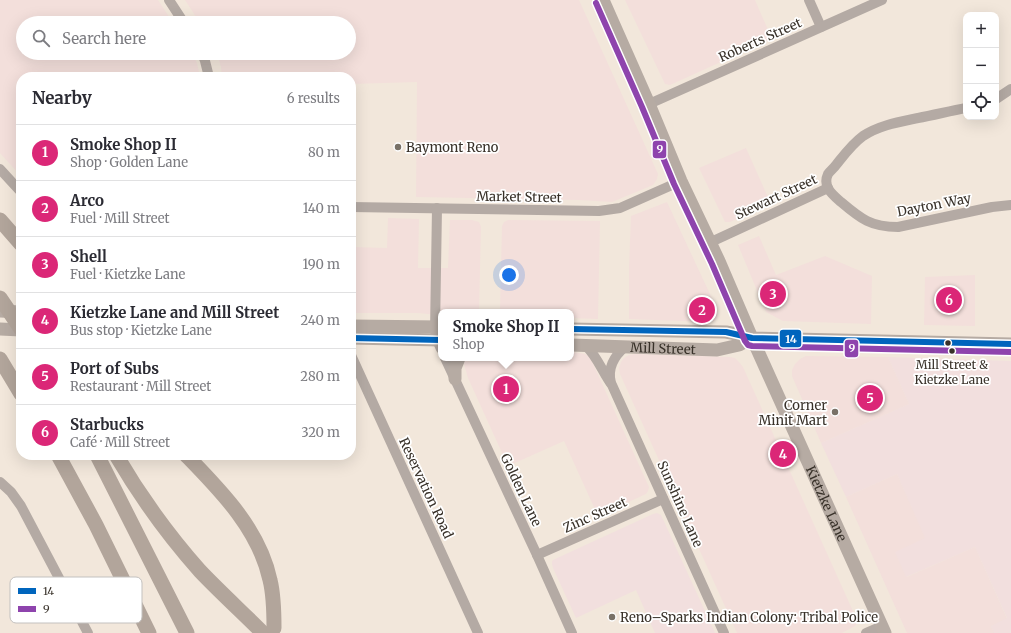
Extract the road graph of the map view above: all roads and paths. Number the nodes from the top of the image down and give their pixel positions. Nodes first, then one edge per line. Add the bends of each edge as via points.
1 (169, 0) edge
2 (603, 0) edge
3 (809, 0) edge
4 (882, 0) edge
5 (179, 16) edge
6 (821, 27) junction
7 (205, 60) edge
8 (208, 72) edge
9 (1011, 89) edge
10 (999, 96) edge
11 (649, 104) junction
12 (963, 109) edge
13 (0, 169) edge
14 (681, 181) junction
15 (16, 187) edge
16 (828, 188) junction
17 (1011, 205) edge
18 (356, 207) edge
19 (437, 208) junction
20 (0, 220) edge
21 (16, 238) edge
22 (711, 242) junction
23 (0, 298) edge
24 (439, 309) edge
25 (0, 312) edge
26 (16, 312) edge
27 (16, 322) edge
28 (356, 327) edge
29 (574, 328) edge
30 (0, 329) edge
31 (16, 329) edge
32 (438, 337) edge
33 (438, 337) edge
34 (356, 338) edge
35 (752, 338) junction
36 (1011, 344) edge
37 (574, 345) edge
38 (586, 346) junction
39 (625, 347) junction
40 (1, 361) edge
41 (446, 361) edge
42 (458, 361) edge
43 (356, 366) edge
44 (455, 379) junction
45 (612, 385) junction
46 (16, 386) edge
47 (61, 460) edge
48 (99, 460) edge
49 (119, 460) edge
50 (191, 460) edge
51 (0, 482) edge
52 (663, 498) junction
53 (537, 555) junction
54 (58, 577) edge
55 (122, 577) edge
56 (142, 619) edge
57 (83, 623) edge
58 (884, 629) edge
59 (268, 631) edge
60 (88, 633) edge
61 (149, 633) edge
62 (187, 633) edge
63 (478, 633) edge
64 (572, 633) edge
65 (724, 633) edge
66 (866, 633) edge

1 - 5 street
2 - 11 main road, Kietzke Lane
3 - 6 street
4 - 6 street, Roberts Street
6 - 11 street, Roberts Street
7 - 8 street
9 - 10 street
11 - 14 main road, Kietzke Lane
12 - 16 street, Stewart Street via 875,129 846,152 828,175
13 - 15 street
14 - 19 street, Market Street via 620,208 607,210
14 - 22 main road, Kietzke Lane
16 - 17 street, Dayton Way via 856,215 887,227
16 - 22 street, Stewart Street
18 - 19 street, Market Street
19 - 24 street
20 - 21 highway
22 - 35 main road, Kietzke Lane
23 - 27 highway
25 - 26 main road
28 - 32 main road
29 - 35 main road, Mill Street via 726,332
30 - 31 main road
33 - 34 main road
35 - 36 main road, Mill Street
35 - 39 main road, Mill Street via 739,345 717,350
35 - 58 main road, Kietzke Lane
37 - 38 main road, Mill Street
38 - 39 main road, Mill Street
38 - 45 street, Sunshine Lane
39 - 45 street, Sunshine Lane via 612,362
40 - 46 highway
41 - 44 street, Golden Lane
42 - 44 main road
43 - 63 street, Reservation Road
44 - 53 street, Golden Lane
45 - 52 street, Sunshine Lane
47 - 55 highway
48 - 62 highway
49 - 59 highway via 177,544 201,571
50 - 59 highway via 229,501 257,543 271,580 273,600
51 - 54 street via 21,506
52 - 53 street, Zinc Street
52 - 65 street, Sunshine Lane
53 - 64 street, Golden Lane
56 - 61 highway
57 - 60 street
58 - 66 street

